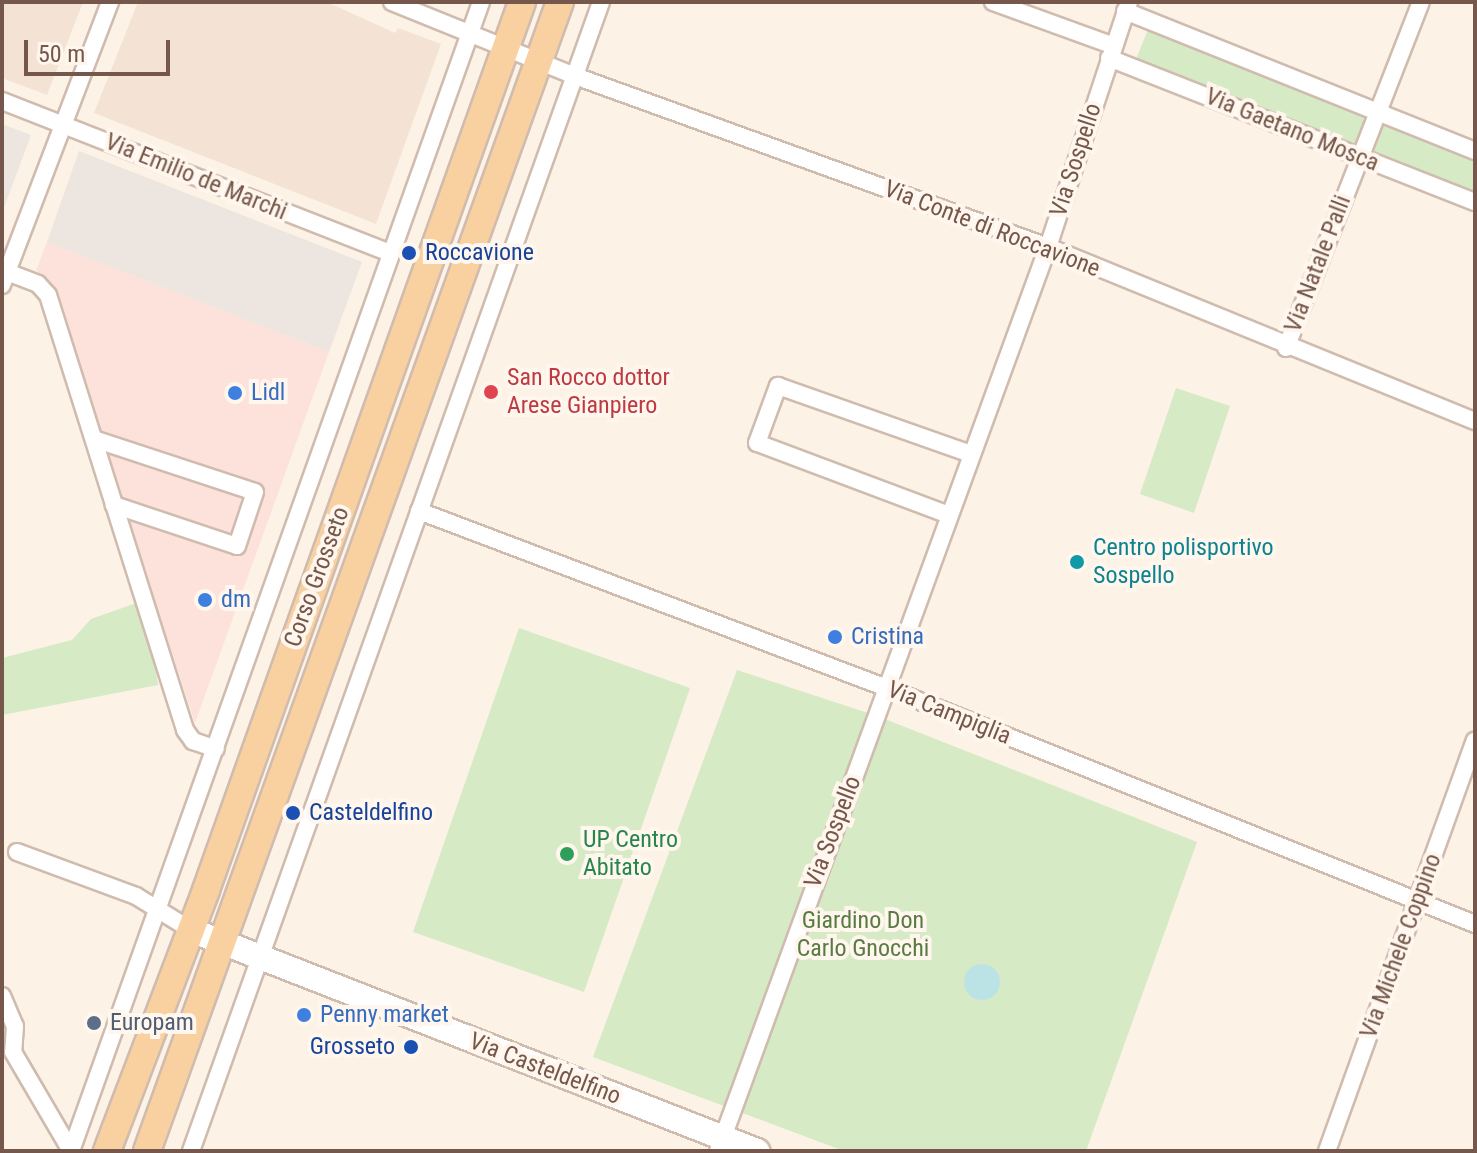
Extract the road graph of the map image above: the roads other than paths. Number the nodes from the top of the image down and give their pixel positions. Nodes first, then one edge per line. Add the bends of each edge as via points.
1 (110, 2) edge
2 (392, 2) edge
3 (481, 2) edge
4 (522, 2) edge
5 (560, 2) edge
6 (601, 2) edge
7 (993, 2) edge
8 (1421, 2) edge
9 (1127, 7) edge
10 (470, 33) junction
11 (505, 47) junction
12 (1111, 52) junction
13 (539, 60) junction
14 (575, 76) junction
15 (2, 101) edge
16 (1378, 113) junction
17 (63, 124) junction
18 (1475, 151) edge
19 (1360, 157) junction
20 (1475, 202) edge
21 (1048, 247) junction
22 (390, 253) junction
23 (4, 278) edge
24 (1286, 348) junction
25 (1475, 421) edge
26 (94, 439) junction
27 (971, 454) junction
28 (114, 505) junction
29 (419, 511) junction
30 (949, 515) junction
31 (887, 688) junction
32 (1475, 741) edge
33 (216, 749) junction
34 (17, 852) dead end
35 (1417, 902) junction
36 (158, 908) junction
37 (1475, 924) edge
38 (191, 930) junction
39 (220, 941) junction
40 (260, 958) junction
41 (2, 996) edge
42 (720, 1144) edge
43 (71, 1151) edge
44 (107, 1151) edge
45 (147, 1151) edge
46 (191, 1151) edge
47 (757, 1151) edge
48 (1327, 1151) edge

1 - 17 street
2 - 10 street, Via Conte di Roccavione
3 - 10 street, Corso Grosseto
4 - 11 main road, Corso Grosseto
5 - 13 main road, Corso Grosseto
6 - 14 street
7 - 12 street
8 - 16 street, Via Natale Palli
9 - 12 street, Via Sospello
9 - 16 street, Via Gaetano Mosca
10 - 11 street, Via Conte di Roccavione
10 - 22 street, Corso Grosseto
11 - 13 street, Via Conte di Roccavione
11 - 38 main road, Corso Grosseto
12 - 19 street, Via Gaetano Mosca
12 - 21 street, Via Sospello
13 - 14 street, Via Conte di Roccavione
13 - 39 main road, Corso Grosseto
14 - 21 street, Via Conte di Roccavione
14 - 29 street
15 - 17 street, Via Emilio de Marchi
16 - 18 street, Via Gaetano Mosca
16 - 19 street, Via Natale Palli
17 - 22 street, Via Emilio de Marchi
17 - 23 street
19 - 20 street, Via Gaetano Mosca
19 - 24 street, Via Natale Palli
21 - 24 street, Via Conte di Roccavione
21 - 27 street, Via Sospello
22 - 33 street, Corso Grosseto
23 - 26 street via 46,291
24 - 25 street, Via Conte di Roccavione
26 - 28 street
26 - 28 street via 255,492 237,546
27 - 30 street, Via Sospello
27 - 30 street via 778,386 757,443
28 - 33 street via 187,735
29 - 31 street, Via Campiglia
29 - 40 street
30 - 31 street, Via Sospello
31 - 35 street, Via Campiglia
31 - 42 street, Via Sospello
32 - 35 street, Via Michele Coppino
33 - 36 street, Corso Grosseto
34 - 36 street, Via Casteldelfino
35 - 37 street, Via Campiglia
35 - 48 street, Via Michele Coppino
36 - 38 street, Via Casteldelfino
36 - 43 street, Corso Grosseto
38 - 39 street, Via Casteldelfino
38 - 44 main road, Corso Grosseto
39 - 40 street, Via Casteldelfino
39 - 45 main road, Corso Grosseto
40 - 42 street, Via Casteldelfino
40 - 46 street
41 - 43 street via 15,1026 13,1052
42 - 47 street, Via Casteldelfino

